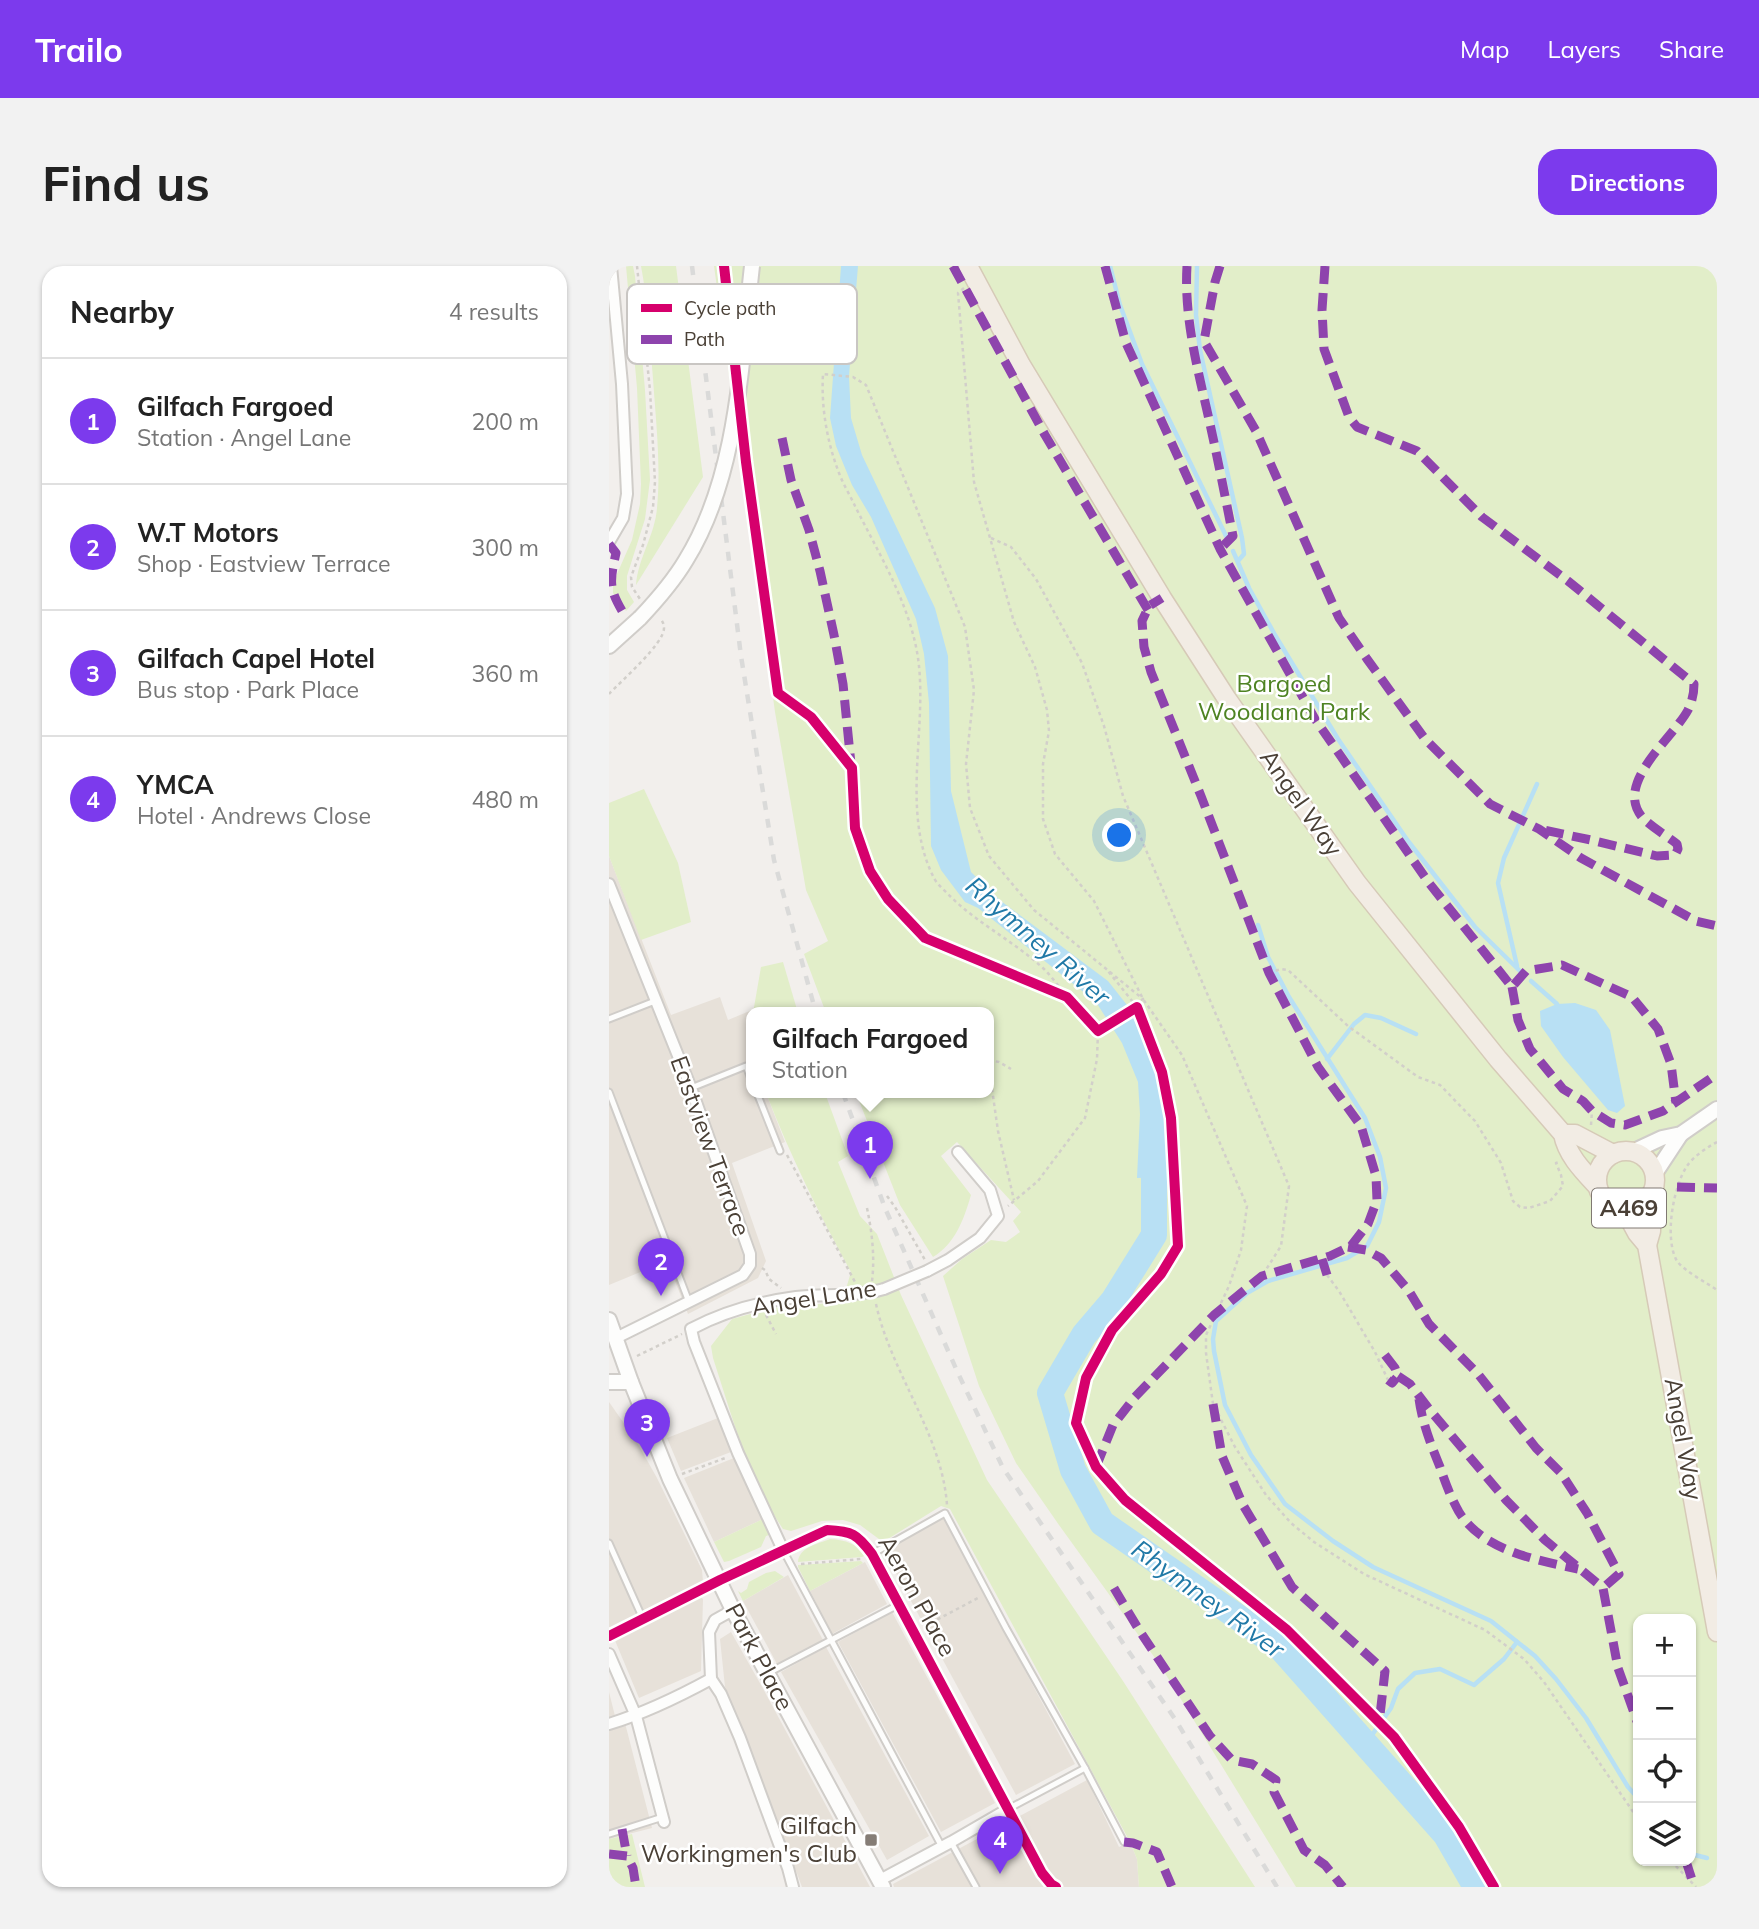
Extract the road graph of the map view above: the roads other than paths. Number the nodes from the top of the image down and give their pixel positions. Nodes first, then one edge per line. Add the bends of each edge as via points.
1 (611, 266) edge
2 (752, 266) edge
3 (971, 273) edge
4 (750, 284) edge
5 (740, 364) edge
6 (609, 542) edge
7 (609, 646) edge
8 (609, 884) edge
9 (656, 1001) junction
10 (609, 1019) edge
11 (746, 1066) edge
12 (691, 1088) junction
13 (609, 1092) edge
14 (759, 1098) edge
15 (1717, 1109) edge
16 (1563, 1134) junction
17 (1681, 1134) junction
18 (780, 1151) road end
19 (958, 1152) dead end
20 (1632, 1152) junction
21 (1613, 1154) junction
22 (1654, 1175) junction
23 (1597, 1186) junction
24 (1651, 1194) junction
25 (1624, 1209) junction
26 (1647, 1245) junction
27 (689, 1303) junction
28 (609, 1320) edge
29 (612, 1340) edge
30 (609, 1382) edge
31 (631, 1382) junction
32 (609, 1544) edge
33 (783, 1550) junction
34 (873, 1556) junction
35 (720, 1580) junction
36 (899, 1604) junction
37 (733, 1610) junction
38 (643, 1619) junction
39 (1717, 1632) edge
40 (609, 1636) edge
41 (830, 1640) junction
42 (609, 1654) edge
43 (767, 1674) junction
44 (711, 1679) junction
45 (636, 1716) junction
46 (609, 1724) edge
47 (1085, 1768) junction
48 (1008, 1809) junction
49 (663, 1820) joint
50 (609, 1833) edge
51 (1124, 1842) dead end
52 (947, 1844) junction
53 (881, 1884) edge
54 (793, 1887) edge
55 (976, 1887) edge
56 (1056, 1887) edge

1 - 6 street via 627,494 622,518
2 - 4 street, bridge
3 - 16 main road, Angel Way / A469 via 1020,365 1227,699 1357,883
5 - 7 street, bridge via 731,443 701,533 668,588
8 - 9 street, Eastview Terrace
9 - 10 lane
9 - 12 street, Eastview Terrace
11 - 12 lane
12 - 27 street, Eastview Terrace via 750,1265 743,1275
13 - 27 lane
14 - 18 lane
15 - 17 street
16 - 21 main road, Angel Way / A469 via 1575,1135
16 - 23 main road, Angel Way / A469 via 1566,1146
17 - 20 street
17 - 22 street
19 - 33 street, Angel Lane, bridge via 990,1190 998,1216 980,1238 948,1260 878,1290 793,1298 713,1317 691,1329 738,1453
20 - 21 main road, A469
20 - 22 main road, A469 via 1647,1160
21 - 23 main road, A469 via 1600,1167
22 - 24 main road, A469
23 - 25 main road, A469 via 1607,1202
24 - 25 main road, A469 via 1639,1205
24 - 26 main road, Angel Way / A469
25 - 26 main road, Angel Way / A469
26 - 39 main road, Angel Way / A469
27 - 29 street, Eastview Terrace
28 - 29 street, Park Place
29 - 31 street, Park Place
30 - 31 street
31 - 35 street, Park Place via 670,1479
32 - 38 lane
33 - 34 street, Aeron Place via 827,1530 843,1531 860,1538
33 - 35 street, Aeron Place
33 - 41 lane
34 - 36 street, Aeron Place
34 - 47 lane via 945,1513
35 - 37 street, Park Place
35 - 38 street, Aeron Place
36 - 41 lane
36 - 48 street, Aeron Place
37 - 43 street, Park Place
37 - 44 street via 715,1620 709,1632
38 - 40 street, Aeron Place
41 - 43 lane
41 - 52 lane
42 - 45 street
43 - 53 street, Park Place
44 - 45 street
44 - 54 street via 740,1738
45 - 46 street
45 - 49 street
47 - 48 lane
47 - 51 lane
48 - 52 street
48 - 56 street, Aeron Place via 1042,1873
49 - 50 lane
52 - 53 street
52 - 55 lane

